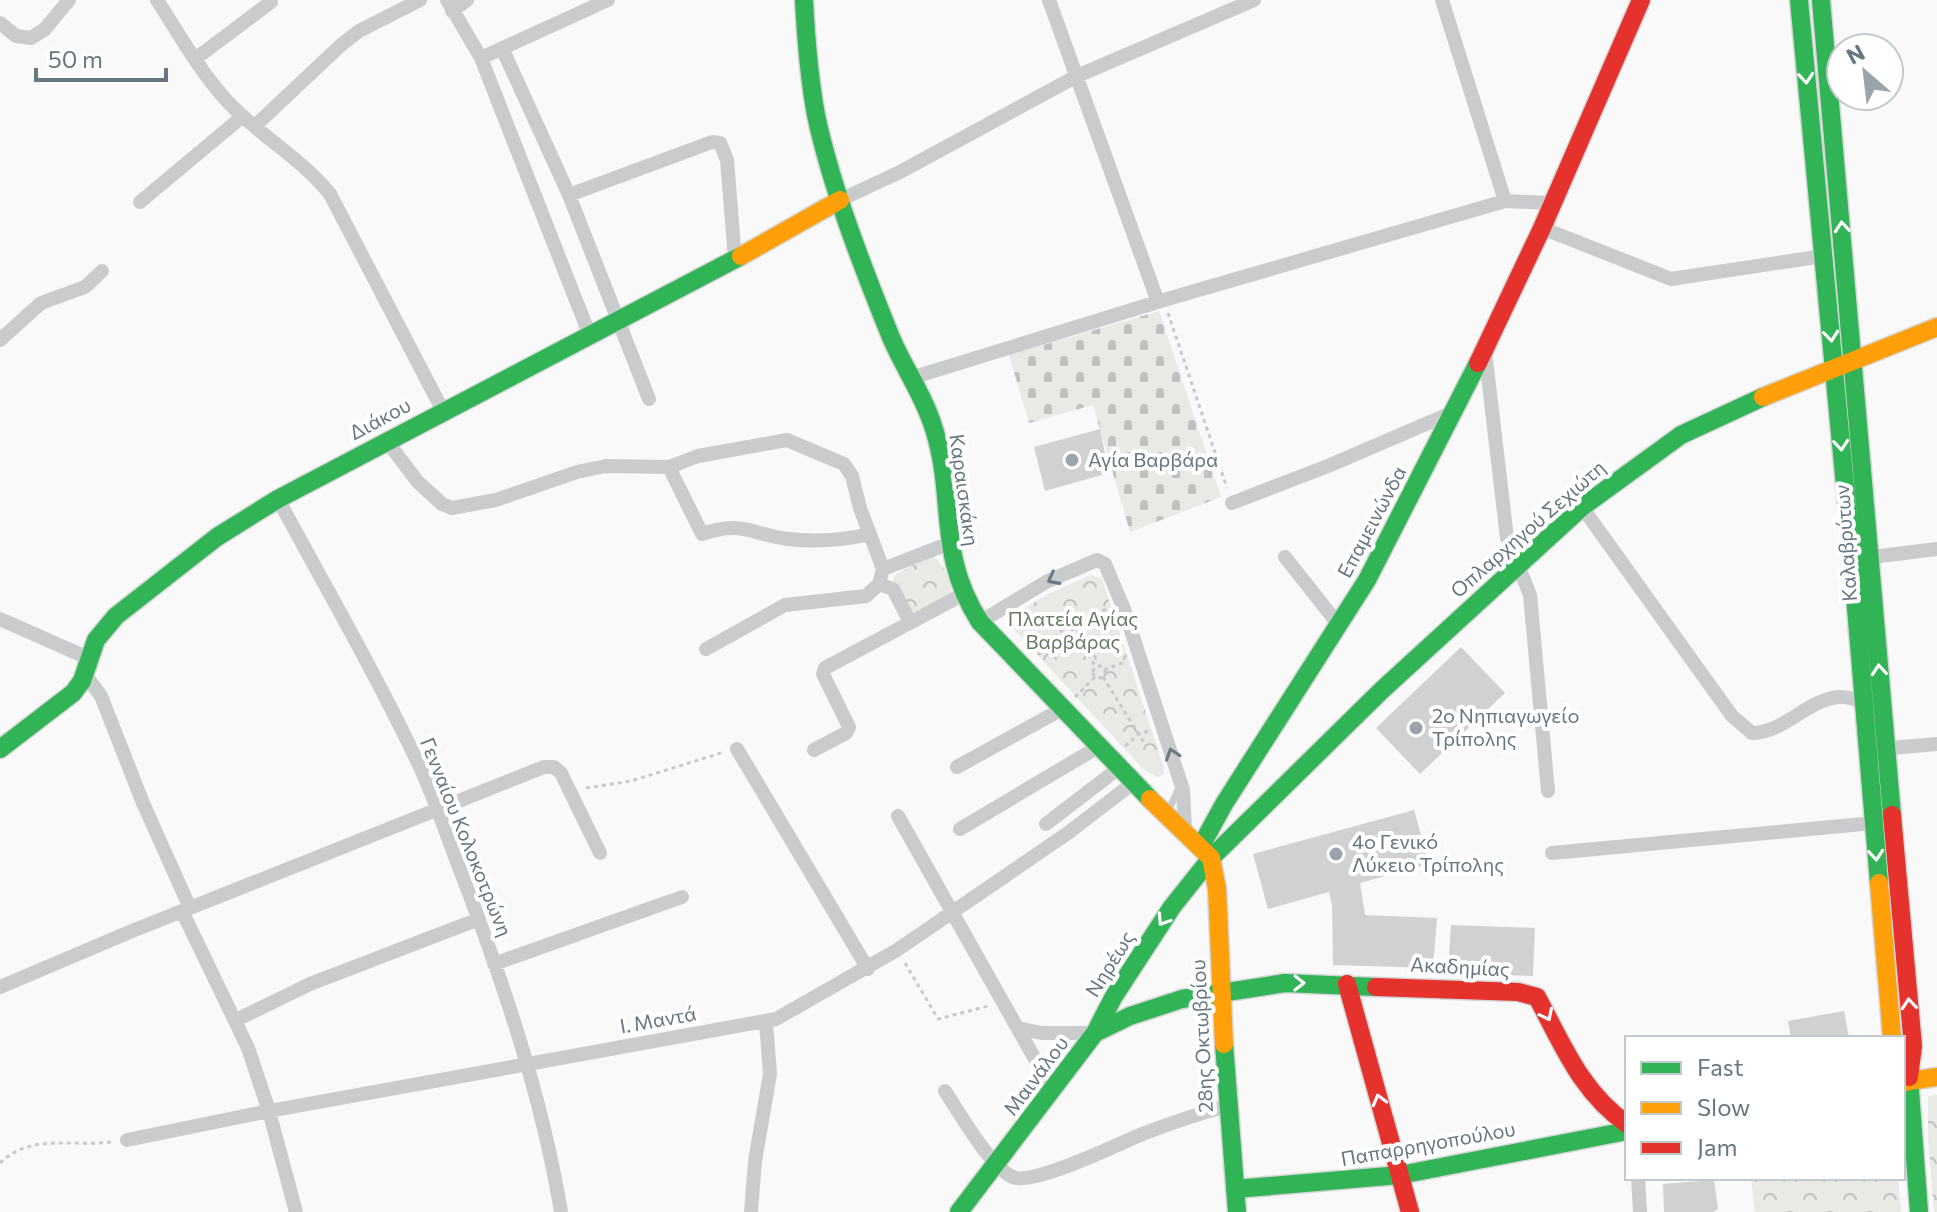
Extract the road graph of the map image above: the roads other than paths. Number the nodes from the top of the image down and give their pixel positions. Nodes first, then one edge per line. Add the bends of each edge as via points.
1 (69, 0) edge
2 (157, 0) edge
3 (420, 0) edge
4 (467, 0) edge
5 (608, 0) edge
6 (804, 0) edge
7 (1049, 0) edge
8 (1254, 0) edge
9 (1442, 0) edge
10 (1641, 0) edge
11 (1799, 0) edge
12 (1821, 0) edge
13 (271, 2) dead end
14 (1233, 4) edge
15 (449, 6) edge
16 (0, 23) edge
17 (502, 48) junction
18 (481, 58) junction
19 (195, 59) junction
20 (1077, 76) junction
21 (243, 116) junction
22 (255, 126) junction
23 (569, 195) junction
24 (840, 200) junction
25 (1505, 201) junction
26 (140, 202) dead end
27 (1552, 203) junction
28 (1542, 228) junction
29 (1823, 256) junction
30 (735, 259) junction
31 (102, 271) dead end
32 (1161, 301) junction
33 (618, 321) junction
34 (1937, 327) edge
35 (590, 336) junction
36 (0, 340) edge
37 (1485, 350) junction
38 (1855, 360) junction
39 (1834, 368) junction
40 (911, 378) junction
41 (649, 399) dead end
42 (443, 411) junction
43 (1456, 411) junction
44 (386, 440) junction
45 (669, 467) junction
46 (278, 499) junction
47 (1232, 503) road end
48 (1582, 507) junction
49 (870, 534) junction
50 (950, 543) junction
51 (1937, 549) edge
52 (1285, 557) dead end
53 (1860, 558) junction
54 (1517, 564) junction
55 (881, 577) junction
56 (962, 595) junction
57 (0, 619) edge
58 (910, 622) junction
59 (980, 622) junction
60 (1338, 624) junction
61 (706, 649) dead end
62 (86, 666) junction
63 (1863, 701) junction
64 (1062, 709) junction
65 (1937, 744) edge
66 (1886, 748) junction
67 (0, 749) edge
68 (737, 749) road end
69 (1866, 749) junction
70 (814, 750) dead end
71 (1109, 758) junction
72 (957, 767) dead end
73 (1133, 783) junction
74 (1181, 784) junction
75 (1548, 791) dead end
76 (437, 808) junction
77 (1166, 814) junction
78 (898, 816) dead end
79 (1874, 823) junction
80 (1046, 824) dead end
81 (960, 829) dead end
82 (1185, 830) junction
83 (1206, 852) junction
84 (600, 853) dead end
85 (1552, 853) dead end
86 (682, 897) dead end
87 (186, 910) junction
88 (952, 910) junction
89 (479, 919) junction
90 (494, 964) junction
91 (868, 969) junction
92 (1347, 984) junction
93 (0, 987) edge
94 (1222, 993) junction
95 (236, 1020) junction
96 (766, 1022) junction
97 (1018, 1028) junction
98 (1095, 1033) junction
99 (1892, 1036) edge
100 (527, 1064) junction
101 (1937, 1077) edge
102 (1905, 1078) edge
103 (945, 1091) dead end
104 (1053, 1091) junction
105 (1227, 1106) junction
106 (269, 1111) junction
107 (1625, 1123) edge
108 (1625, 1131) edge
109 (127, 1140) road end
110 (997, 1164) junction
111 (1400, 1175) junction
112 (1638, 1180) edge
113 (1235, 1189) junction
114 (296, 1212) edge
115 (561, 1212) edge
116 (751, 1212) edge
117 (959, 1212) edge
118 (1237, 1212) edge
119 (1410, 1212) edge
120 (1640, 1212) edge
121 (1919, 1212) edge

1 - 16 street via 31,38 16,36
2 - 19 street
3 - 22 street via 359,31
4 - 15 street
5 - 17 street
6 - 24 street, Καραισκάκη via 812,94
7 - 20 street
8 - 14 street
9 - 25 street
10 - 27 street, Επαμεινώνδα
11 -> 29 street, Καλαβρύτων
38 -> 12 street, Καλαβρύτων
13 - 19 street
14 - 20 street
15 - 18 street
17 - 18 street
17 - 23 street
18 - 35 street
19 - 21 street
20 - 24 street
20 - 32 street
21 - 22 street
21 - 26 street
22 - 42 street via 313,173 330,194
23 - 30 street via 704,144 720,143 727,160
23 - 33 street
24 - 30 street, Διάκου
24 - 40 street, Καραισκάκη
25 - 27 street
25 - 32 street
27 - 28 street, Επαμεινώνδα
28 - 29 street via 1671,279
28 - 37 street, Επαμεινώνδα
29 -> 39 street, Καλαβρύτων
30 - 33 street, Διάκου
31 - 36 street via 85,287 41,303
32 - 40 street
33 - 35 street, Διάκου
33 - 41 street
34 - 38 street, Οπλαρχηγού Σεχιώτη
35 - 42 street, Διάκου
37 - 43 street, Επαμεινώνδα
37 - 54 street via 1507,538
38 - 39 street, Οπλαρχηγού Σεχιώτη
38 - 53 street, Καλαβρύτων
39 - 48 street, Οπλαρχηγού Σεχιώτη via 1681,435
39 -> 53 street, Καλαβρύτων
40 - 50 street, Καραισκάκη via 938,444
42 - 44 street, Διάκου
43 - 47 street
43 - 60 street, Επαμεινώνδα via 1367,580
44 - 45 street via 417,481 452,508 606,466
44 - 46 street, Διάκου
45 - 49 street via 702,534 740,526 789,539
45 - 49 street via 698,456 787,440 844,464
46 - 62 street, Διάκου via 217,537 116,616 96,640
46 - 76 street, Γενναίου Κολοκοτρώνη via 406,738
48 - 54 street, Οπλαρχηγού Σεχιώτη
48 - 63 street via 1732,716 1752,733 1768,732 1839,696
49 - 55 street
50 - 55 street
50 - 56 street, Καραισκάκη
51 - 53 street
52 - 60 street
53 - 63 street, Καλαβρύτων
66 -> 53 street, Καλαβρύτων
54 - 75 street via 1530,595
54 - 83 street, Οπλαρχηγού Σεχιώτη
55 - 58 street
55 - 61 street via 866,596 785,605
56 - 58 street
56 - 59 street, Καραισκάκη
57 - 62 street
58 - 70 street via 825,668 823,674 849,727
59 - 64 street, Καραισκάκη
74 -> 59 street via 1122,604 1101,561 1046,582
60 - 83 street, Επαμεινώνδα via 1224,804
62 - 67 street, Διάκου via 80,685 68,698
62 - 87 street
63 - 69 street, Καλαβρύτων
64 - 71 street, Καραισκάκη
64 - 72 street
65 - 66 street
66 - 69 street
102 -> 66 street, Καλαβρύτων via 1913,1046
68 - 91 street
69 - 79 street, Καλαβρύτων
71 - 73 street, Καραισκάκη
71 - 80 street
71 - 81 street
73 - 77 street, Καραισκάκη
73 - 88 street, Ι. Μαντά
74 - 77 lane
74 - 82 street
76 - 84 street via 554,767 570,788
76 - 87 street
76 - 89 street, Γενναίου Κολοκοτρώνη
77 - 82 street, Καραισκάκη
78 - 88 street
79 - 85 street
79 -> 99 street, Καλαβρύτων
82 - 83 street, Καραισκάκη
83 - 94 street, 28ης Οκτωβρίου via 1217,889
83 -> 98 street, Νηρέως
86 - 90 street
87 - 93 street
87 - 95 street
88 - 91 street, Ι. Μαντά
88 - 97 street
89 - 90 street, Γενναίου Κολοκοτρώνη
89 - 95 street via 310,984
90 - 100 street, Γενναίου Κολοκοτρώνη
91 - 96 street, Ι. Μαντά
94 -> 92 street, Ακαδημίας via 1285,983
92 -> 107 street, Ακαδημίας via 1537,997 1583,1085
111 -> 92 street
94 - 98 street, Μαινάλου via 1155,1006
94 - 105 street, 28ης Οκτωβρίου
95 - 106 street
96 - 100 street, Ι. Μαντά
96 - 116 street via 770,1074
97 - 98 street
97 - 104 street
98 - 104 street, Μαινάλου
100 - 106 street, Ι. Μαντά
100 - 115 street, Γενναίου Κολοκοτρώνη
101 - 102 street
102 - 121 street, Καλαβρύτων
103 - 110 street
104 - 110 street, Μαινάλου
105 - 110 street via 1030,1178 1015,1178
105 - 113 street, 28ης Οκτωβρίου
106 - 109 street, Ι. Μαντά
106 - 114 street
108 - 111 street, Παπαρρηγοπούλου
110 - 117 street, Μαινάλου
111 - 113 street, Παπαρρηγοπούλου
111 - 119 street
112 - 120 street
113 - 118 street, 28ης Οκτωβρίου

